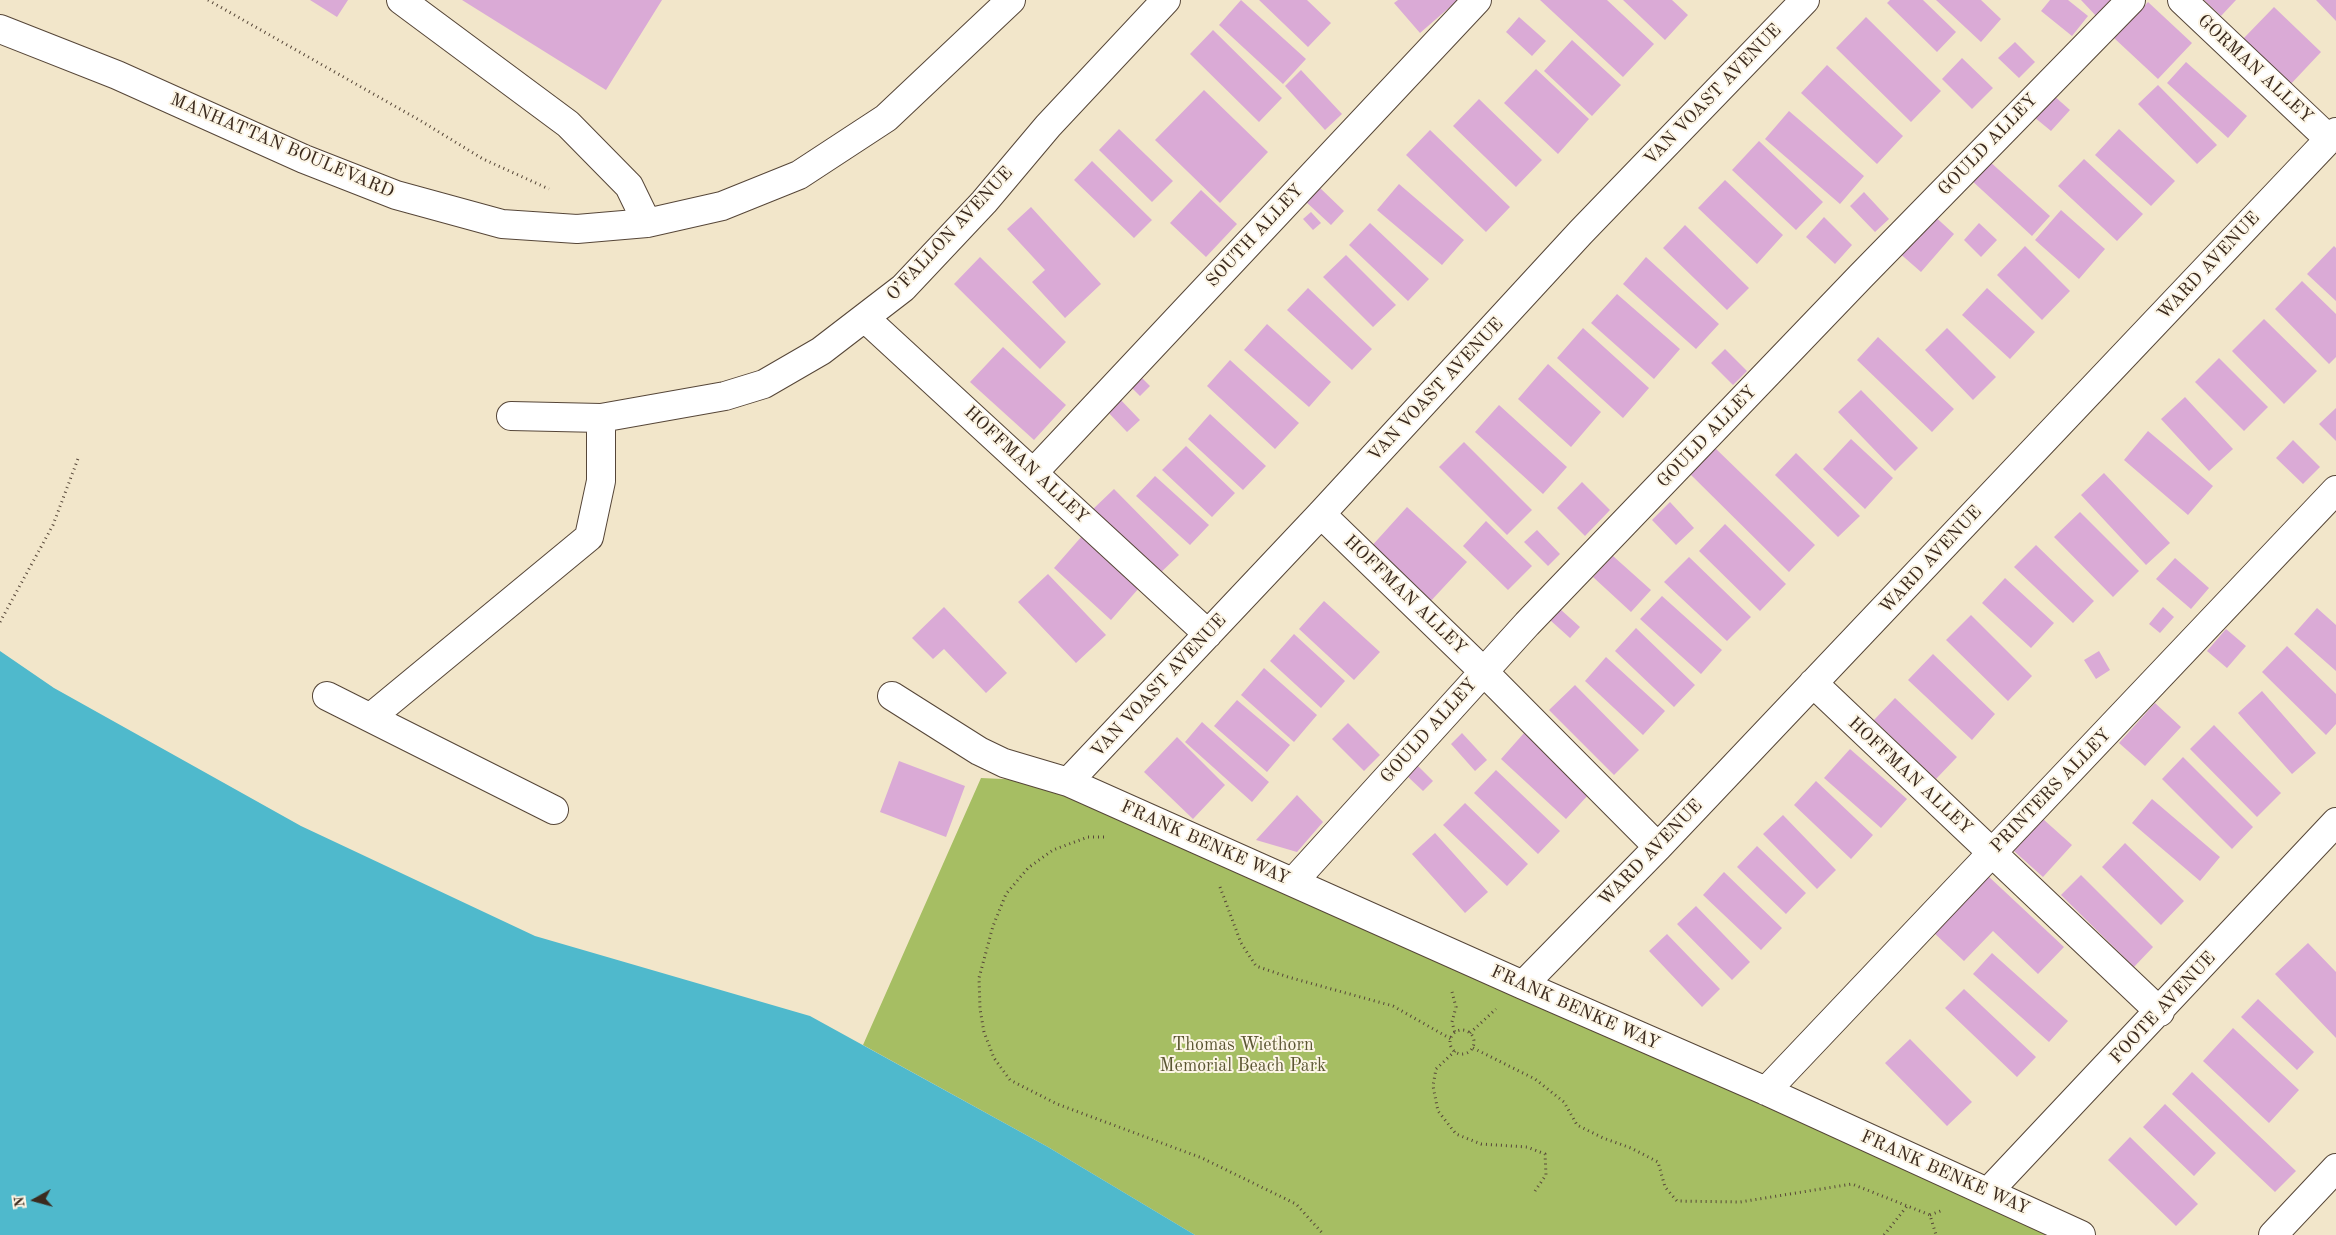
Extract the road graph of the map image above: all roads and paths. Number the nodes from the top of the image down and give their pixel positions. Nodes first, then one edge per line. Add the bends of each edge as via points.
1 (208, 0) edge
2 (401, 0) edge
3 (1011, 0) edge
4 (1166, 0) edge
5 (1477, 0) edge
6 (1805, 0) edge
7 (2131, 0) edge
8 (2182, 0) edge
9 (0, 29) edge
10 (2332, 135) edge
11 (549, 189) dead end
12 (648, 223) junction
13 (866, 318) junction
14 (510, 416) dead end
15 (601, 418) junction
16 (79, 456) dead end
17 (1034, 472) junction
18 (2336, 490) edge
19 (1321, 514) junction
20 (0, 622) edge
21 (1208, 634) junction
22 (1483, 671) junction
23 (1813, 684) junction
24 (328, 696) dead end
25 (892, 696) dead end
26 (371, 717) junction
27 (1068, 782) junction
28 (554, 810) dead end
29 (2336, 822) edge
30 (1107, 838) dead end
31 (1202, 842) junction
32 (1658, 846) junction
33 (1992, 853) junction
34 (1293, 882) junction
35 (1474, 964) junction
36 (1523, 985) junction
37 (2160, 1012) junction
38 (1455, 1033) junction
39 (1451, 1039) junction
40 (1473, 1048) junction
41 (1455, 1051) junction
42 (1766, 1091) junction
43 (2336, 1168) edge
44 (1534, 1192) dead end
45 (1988, 1192) junction
46 (1908, 1205) junction
47 (1324, 1235) edge
48 (1884, 1235) edge
49 (1936, 1235) edge
50 (2081, 1235) edge
51 (2273, 1235) edge

1 - 11 path via 421,121 483,160
2 - 12 street via 568,124 629,186
3 - 12 street, MANHATTAN BOULEVARD via 886,118 799,175 722,206
4 - 13 street, O’FALLON AVENUE via 1048,126 937,253 903,288
5 - 17 street, SOUTH ALLEY
6 - 19 street, VAN VOAST AVENUE via 1581,232
7 - 22 street, GOULD ALLEY
8 - 10 street, GORMAN ALLEY
9 - 12 street, MANHATTAN BOULEVARD via 117,75 396,195 502,224 577,229
10 - 23 street, WARD AVENUE
13 - 15 street, O’FALLON AVENUE via 821,351 764,384 725,396
13 - 17 street, HOFFMAN ALLEY
14 - 15 street, O’FALLON AVENUE
15 - 26 street via 601,481 589,537
16 - 20 path via 53,525
17 - 21 street, HOFFMAN ALLEY
18 - 33 street, PRINTERS ALLEY
19 - 21 street, VAN VOAST AVENUE
19 - 22 street, HOFFMAN ALLEY
21 - 27 street, VAN VOAST AVENUE
22 - 32 street, HOFFMAN ALLEY
22 - 34 street, GOULD ALLEY
23 - 32 street, WARD AVENUE
23 - 33 street, HOFFMAN ALLEY
24 - 26 street
25 - 27 street, FRANK BENKE WAY via 979,751 1011,766
26 - 28 street
27 - 31 street, FRANK BENKE WAY
29 - 37 street, FOOTE AVENUE
30 - 47 path via 1088,837 1053,850 1028,868 1006,894 993,926 979,978 981,1016 994,1058 1010,1080 1057,1104 1202,1158 1296,1204
31 - 34 street, FRANK BENKE WAY
31 - 39 path via 1241,943 1256,966 1393,1006
32 - 36 street, WARD AVENUE
33 - 37 street, HOFFMAN ALLEY
33 - 42 street, PRINTERS ALLEY
34 - 35 street, FRANK BENKE WAY
35 - 36 street, FRANK BENKE WAY
35 - 38 path via 1452,992 1456,1007 1452,1022
36 - 42 street, FRANK BENKE WAY
37 - 45 street, FOOTE AVENUE
38 - 39 path
38 - 40 path via 1462,1030 1470,1033
39 - 41 path via 1451,1047
40 - 41 path via 1464,1054
40 - 46 path via 1535,1079 1564,1102 1577,1125 1658,1162 1665,1187 1677,1201 1740,1202 1852,1184
41 - 44 path via 1436,1070 1433,1086 1438,1112 1456,1134 1481,1144 1527,1147 1544,1154 1546,1175
42 - 45 street, FRANK BENKE WAY
43 - 51 street
45 - 50 street, FRANK BENKE WAY
46 - 48 path
46 - 49 path via 1930,1215

